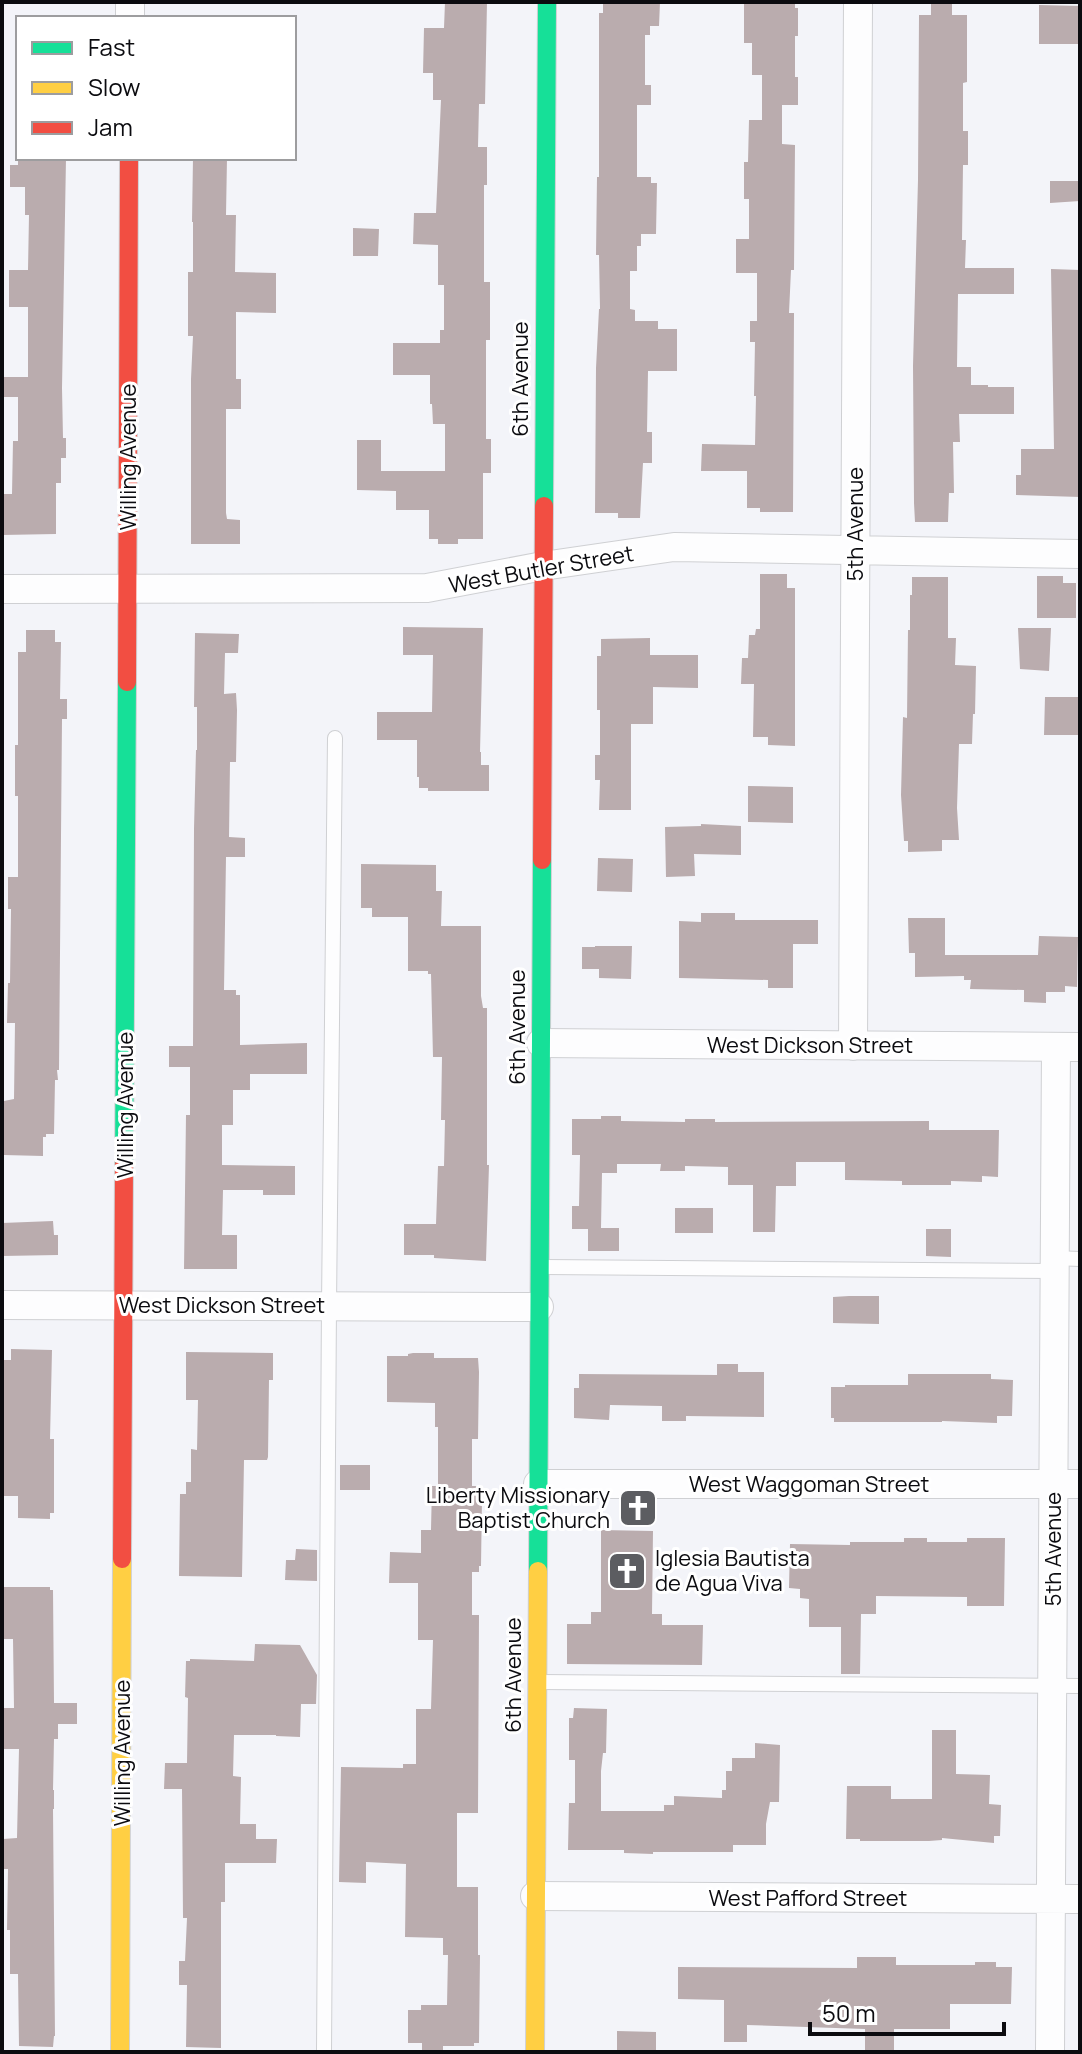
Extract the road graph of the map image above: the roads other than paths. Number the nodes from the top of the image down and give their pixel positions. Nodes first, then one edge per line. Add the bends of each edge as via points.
1 (547, 2) edge
2 (858, 2) edge
3 (129, 160) edge
4 (855, 549) junction
5 (1080, 554) edge
6 (543, 566) junction
7 (2, 589) edge
8 (127, 589) junction
9 (335, 738) dead end
10 (541, 1043) junction
11 (853, 1046) junction
12 (1068, 1047) edge
13 (1063, 1263) edge
14 (539, 1267) junction
15 (2, 1305) edge
16 (124, 1305) junction
17 (329, 1305) junction
18 (539, 1307) junction
19 (538, 1484) junction
20 (1066, 1484) edge
21 (537, 1682) junction
22 (1066, 1686) edge
23 (535, 1896) junction
24 (1051, 1899) junction
25 (1080, 1899) edge
26 (120, 2052) edge
27 (324, 2052) edge
28 (535, 2052) edge
29 (1050, 2052) edge

1 - 6 street, 6th Avenue
2 - 4 street, 5th Avenue
3 - 8 street, Willing Avenue
4 - 5 street, West Butler Street
4 - 6 street, West Butler Street via 674,547
4 - 11 street, 5th Avenue
6 - 8 street, West Butler Street via 427,588
6 - 10 street, 6th Avenue
7 - 8 street, West Butler Street
8 - 16 street, Willing Avenue
9 - 17 lane
10 - 11 street, West Dickson Street
10 - 14 street, 6th Avenue
11 - 12 street, West Dickson Street
12 - 13 street, 5th Avenue
13 - 14 lane
13 - 20 street, 5th Avenue
14 - 18 street, 6th Avenue
15 - 16 street, West Dickson Street
16 - 17 street, West Dickson Street
16 - 26 street, Willing Avenue
17 - 18 street, West Dickson Street
17 - 27 lane
18 - 19 street, 6th Avenue
19 - 20 street, West Waggoman Street
19 - 21 street, 6th Avenue
20 - 22 street, 5th Avenue
21 - 22 lane
21 - 23 street, 6th Avenue
22 - 24 street, 5th Avenue
23 - 24 street, West Pafford Street
23 - 28 street, 6th Avenue
24 - 25 street, West Pafford Street
24 - 29 street, 5th Avenue

